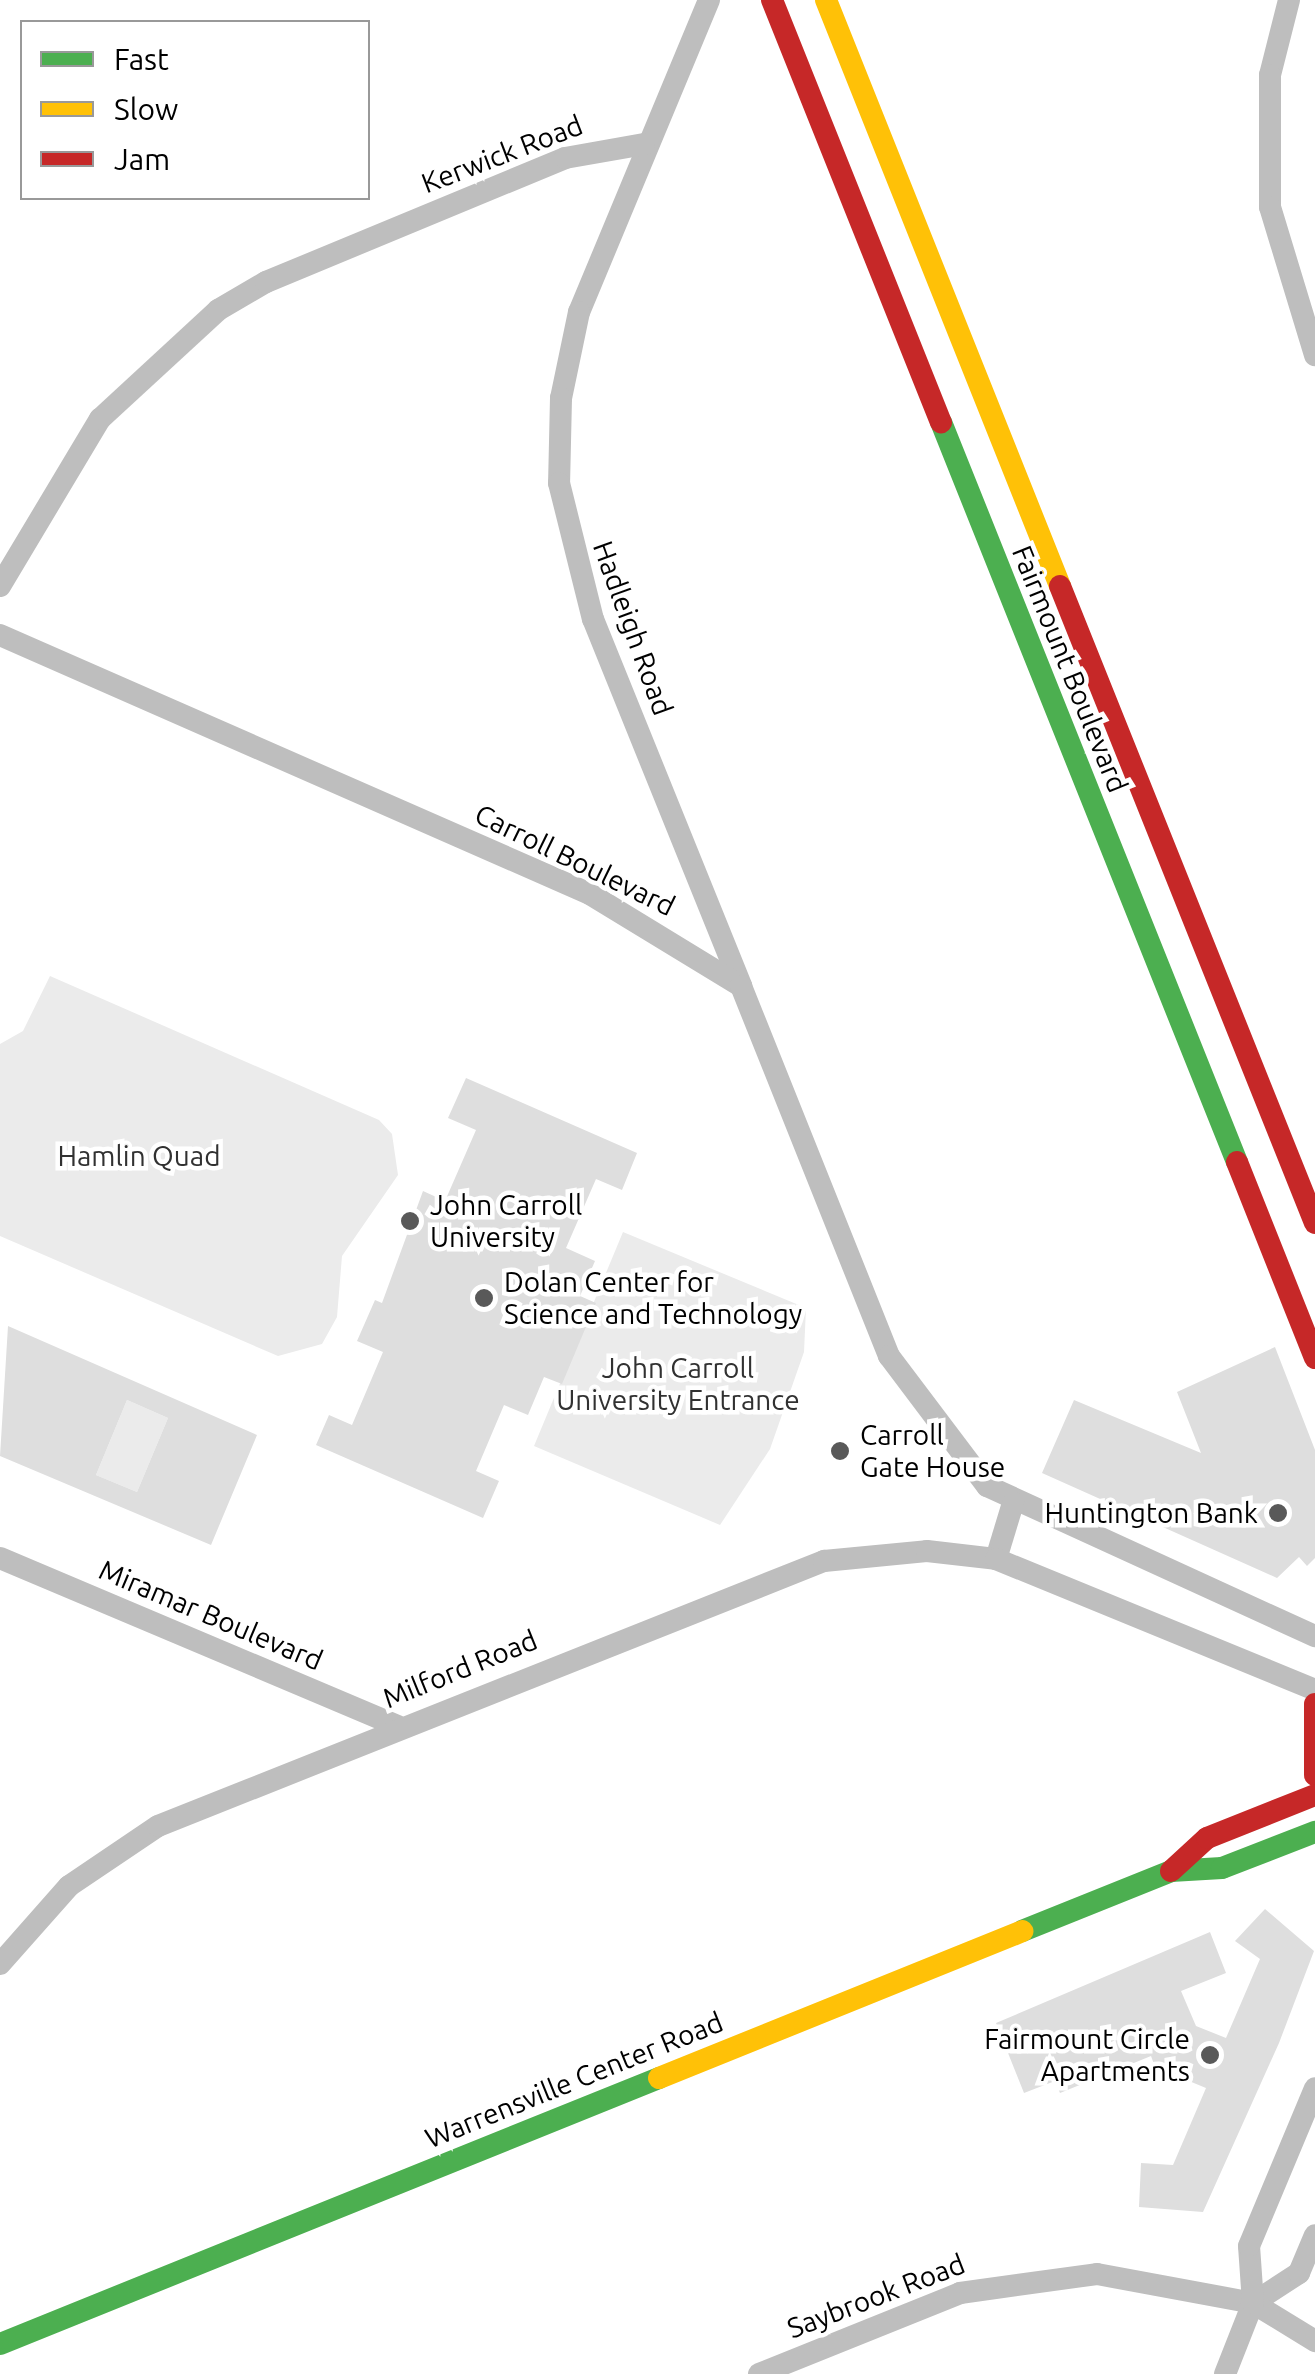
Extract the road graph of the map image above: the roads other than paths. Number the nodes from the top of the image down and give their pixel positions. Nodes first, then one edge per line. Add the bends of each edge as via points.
1 (709, 0) edge
2 (772, 0) edge
3 (826, 0) edge
4 (1289, 0) edge
5 (644, 144) junction
6 (1315, 355) edge
7 (0, 586) edge
8 (0, 635) edge
9 (742, 986) junction
10 (1315, 1223) edge
11 (1315, 1358) edge
12 (1013, 1503) junction
13 (0, 1558) edge
14 (996, 1559) junction
15 (1315, 1636) edge
16 (1315, 1690) edge
17 (1315, 1704) edge
18 (398, 1726) junction
19 (1315, 1775) edge
20 (1315, 1795) edge
21 (1315, 1832) edge
22 (1171, 1871) junction
23 (4, 1949) edge
24 (1315, 2088) edge
25 (1315, 2234) edge
26 (1253, 2303) junction
27 (1315, 2341) edge
28 (0, 2344) edge
29 (759, 2374) edge
30 (1225, 2374) edge

1 - 5 street, Hadleigh Road
2 - 11 main road, Fairmount Boulevard
3 - 10 main road, Fairmount Boulevard
4 - 6 street via 1270,75 1270,207
5 - 7 street, Kerwick Road via 565,158 266,282 218,310 100,419
5 - 9 street, Hadleigh Road via 570,342 559,483 593,619
8 - 9 street, Carroll Boulevard via 590,894
9 - 12 street via 889,1356 940,1431
12 - 14 street
12 - 15 street
13 - 18 street, Miramar Boulevard
14 - 16 street, Milford Road
14 - 18 street, Milford Road via 899,1552 802,1566
17 - 19 main road
18 - 23 street, Milford Road via 134,1838 69,1886
20 - 22 main road, Warrensville Center Road via 1207,1838
21 - 22 main road, Warrensville Center Road via 1222,1868
22 - 28 main road, Warrensville Center Road
24 - 26 street via 1249,2246
25 - 26 street via 1298,2274
26 - 27 street
26 - 29 street, Saybrook Road via 1098,2274 1018,2279 960,2293
26 - 30 street

